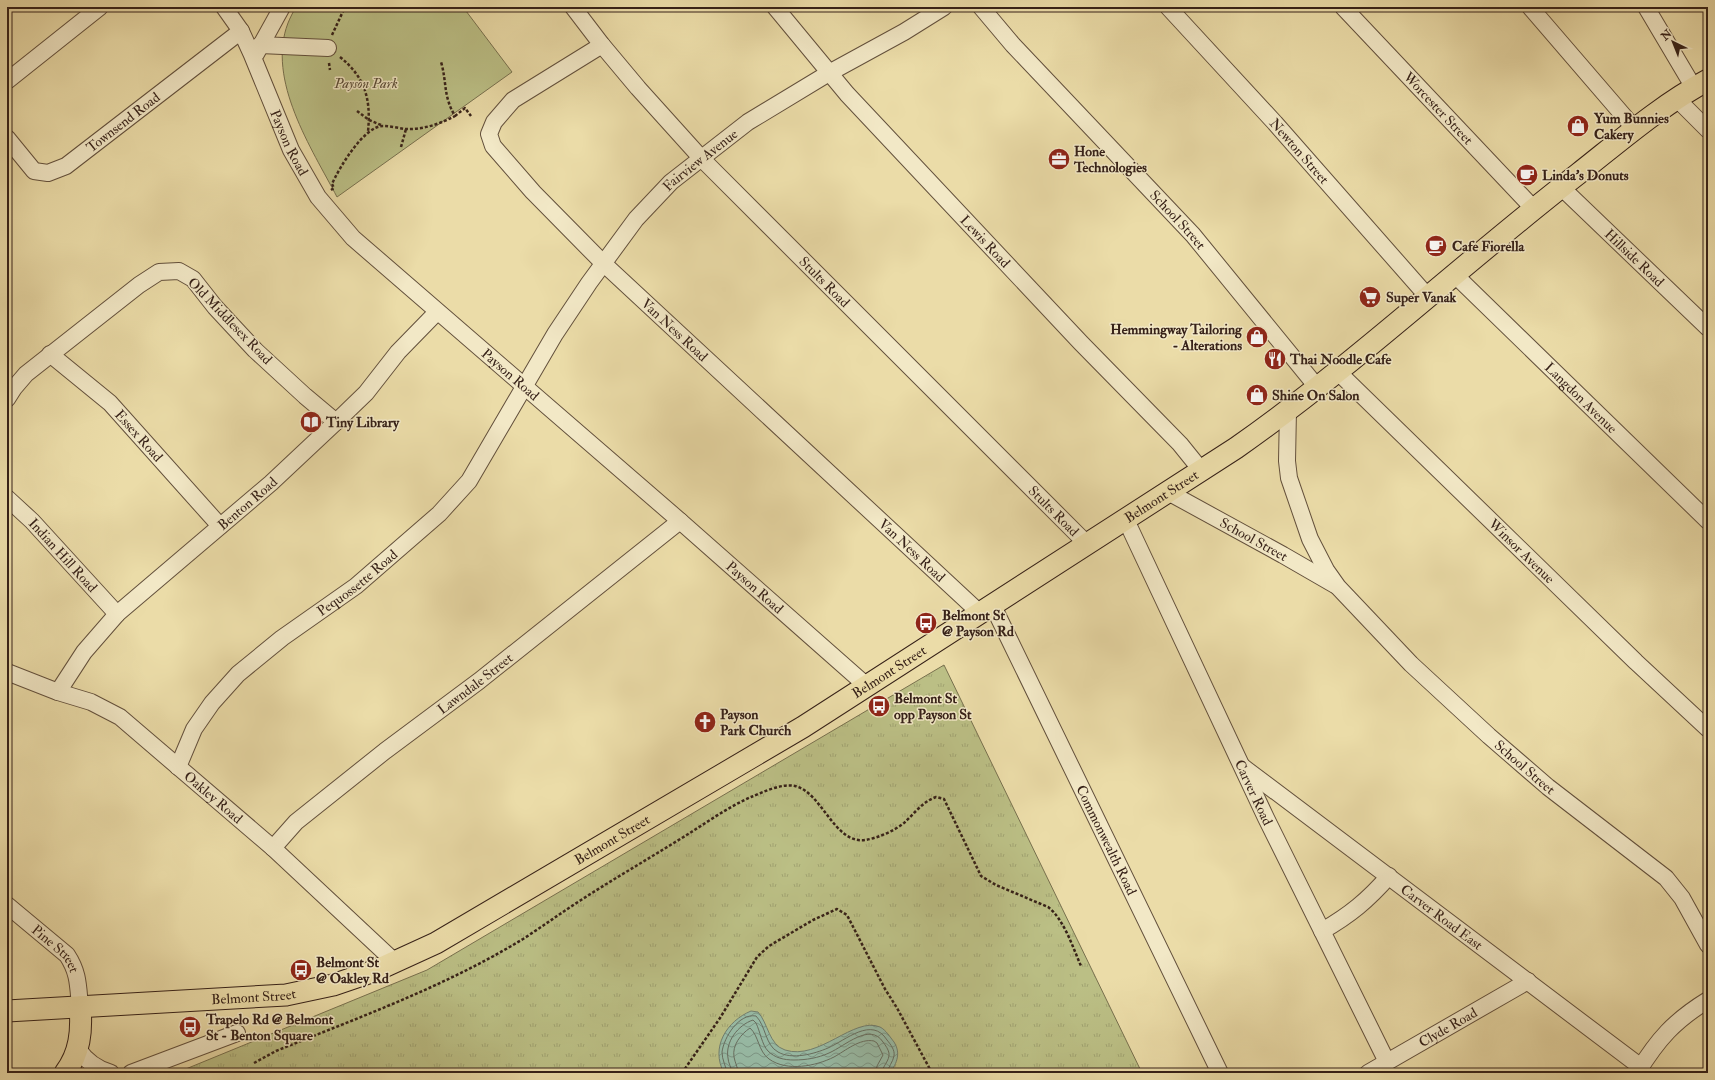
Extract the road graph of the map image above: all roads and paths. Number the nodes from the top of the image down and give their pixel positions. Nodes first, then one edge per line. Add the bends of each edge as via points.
1 (100, 7) edge
2 (224, 7) edge
3 (282, 7) edge
4 (573, 7) edge
5 (775, 7) edge
6 (944, 7) edge
7 (981, 7) edge
8 (1168, 7) edge
9 (1343, 7) edge
10 (1530, 7) edge
11 (1646, 7) edge
12 (241, 31) junction
13 (602, 45) junction
14 (328, 48) joint
15 (257, 52) junction
16 (441, 62) dead end
17 (829, 73) junction
18 (7, 82) edge
19 (1693, 89) edge
20 (356, 111) dead end
21 (454, 116) junction
22 (471, 116) dead end
23 (369, 120) junction
24 (382, 126) junction
25 (406, 129) junction
26 (1635, 130) junction
27 (1708, 130) edge
28 (368, 133) junction
29 (7, 138) edge
30 (401, 147) dead end
31 (702, 159) junction
32 (1561, 187) junction
33 (330, 190) dead end
34 (1534, 209) junction
35 (604, 263) junction
36 (1455, 275) junction
37 (1428, 297) junction
38 (437, 312) junction
39 (1708, 328) edge
40 (50, 354) junction
41 (1337, 371) junction
42 (524, 386) junction
43 (1317, 387) junction
44 (7, 399) edge
45 (1288, 410) junction
46 (336, 422) junction
47 (1201, 470) junction
48 (1168, 492) junction
49 (7, 498) edge
50 (1126, 520) junction
51 (680, 521) junction
52 (1708, 521) edge
53 (220, 526) junction
54 (1088, 545) junction
55 (1338, 587) junction
56 (987, 610) junction
57 (117, 614) junction
58 (7, 672) edge
59 (868, 687) junction
60 (58, 692) junction
61 (1708, 729) edge
62 (178, 766) junction
63 (1242, 766) junction
64 (273, 848) junction
65 (1389, 876) junction
66 (7, 905) edge
67 (1322, 931) junction
68 (1708, 945) edge
69 (396, 962) junction
70 (1081, 966) dead end
71 (1528, 981) junction
72 (1708, 1000) edge
73 (80, 1007) junction
74 (7, 1011) edge
75 (237, 1033) dead end
76 (78, 1049) junction
77 (1387, 1062) junction
78 (254, 1063) dead end
79 (1639, 1070) edge
80 (65, 1073) edge
81 (111, 1073) edge
82 (131, 1073) edge
83 (682, 1073) edge
84 (932, 1073) edge
85 (1220, 1073) edge
86 (1368, 1073) edge

1 - 18 street
2 - 12 street, Payson Road
3 - 15 street
4 - 13 street, Stults Road
5 - 17 street, Lewis Road
6 - 17 street, Fairview Avenue
7 - 43 street, School Street via 1013,45 1193,236
8 - 37 street, Newton Street via 1275,123
9 - 34 street, Worcester Street
10 - 26 street
11 - 19 street
12 - 15 street, Payson Road
12 - 29 street, Townsend Road via 66,166 48,173 34,171
13 - 31 street, Stults Road
13 - 35 street, Van Ness Road via 513,100 494,122 489,134 493,146 533,192
14 - 15 street
14 - 23 path via 355,71 364,86 369,104
15 - 38 street, Payson Road via 291,150 318,196 353,238
16 - 21 path via 446,97
17 - 31 street, Fairview Avenue via 748,122
17 - 47 street, Lewis Road via 1075,337 1180,444
19 - 26 main road, Belmont Street
19 - 27 street
20 - 23 path
21 - 22 path via 465,108
21 - 25 path via 432,126
23 - 24 path
23 - 28 path
24 - 25 path
24 - 28 path
25 - 30 path
26 - 32 main road, Belmont Street
28 - 33 path via 339,168 332,184 334,188
31 - 35 street, Fairview Avenue via 671,182 636,219
31 - 54 street, Stults Road
32 - 34 main road, Belmont Street
32 - 39 street, Hillside Road
34 - 36 main road, Belmont Street
35 - 42 street, Fairview Avenue via 555,334
35 - 56 street, Van Ness Road
36 - 37 main road, Belmont Street
36 - 52 street, Langdon Avenue
37 - 41 main road, Belmont Street
38 - 42 street, Payson Road
38 - 46 street, Benton Road via 398,352 366,393
40 - 44 street, Old Middlesex Road via 26,374
40 - 46 street, Old Middlesex Road via 159,272 179,272 193,278 255,350
40 - 53 street, Essex Road via 110,403
41 - 43 main road, Belmont Street
41 - 61 street, Winsor Avenue
42 - 51 street, Payson Road
42 - 62 street, Pequossette Road via 469,481 444,508 356,586 282,638 238,674 212,703 194,729
43 - 45 main road, Belmont Street
45 - 47 main road, Belmont Street
45 - 55 street, School Street via 1289,478 1310,539
46 - 53 street, Benton Road
47 - 48 main road, Belmont Street
48 - 50 main road, Belmont Street
48 - 55 street, School Street
49 - 57 street, Indian Hill Road via 32,521
50 - 54 main road, Belmont Street
50 - 63 street, Carver Road
51 - 59 street, Payson Road
51 - 64 street, Lawndale Street via 296,822
53 - 57 street, Benton Road
54 - 56 main road, Belmont Street
55 - 68 street, School Street via 1411,664 1489,736 1548,787 1666,878 1682,898
56 - 59 main road, Belmont Street
56 - 85 street, Commonwealth Road
57 - 60 street, Benton Road via 84,652
58 - 60 street, Oakley Road
59 - 69 main road, Belmont Street via 436,943
60 - 62 street, Oakley Road via 91,702 120,717
62 - 64 street, Oakley Road
63 - 65 street, Carver Road East
63 - 67 street, Carver Road
64 - 69 street, Oakley Road
65 - 67 street via 1357,910
65 - 71 street, Carver Road East
66 - 73 street, Pine Street via 67,956 78,977
67 - 77 street, Carver Road
69 - 73 main road, Belmont Street via 333,984 286,995
70 - 78 path via 1054,912 981,876 944,800 936,797 930,799 903,824 864,840 855,839 845,833 803,790 794,786 781,786 750,797 725,811 580,900 523,939 459,975 276,1051
71 - 77 street, Clyde Road
71 - 79 street, Carver Road East
72 - 79 street via 1680,1019 1667,1032
73 - 74 main road, Belmont Street
73 - 76 main road
75 - 82 street
76 - 80 main road
76 - 81 street via 92,1064
77 - 86 street, Clyde Road
83 - 84 path via 720,1018 757,957 769,946 837,909 847,915

